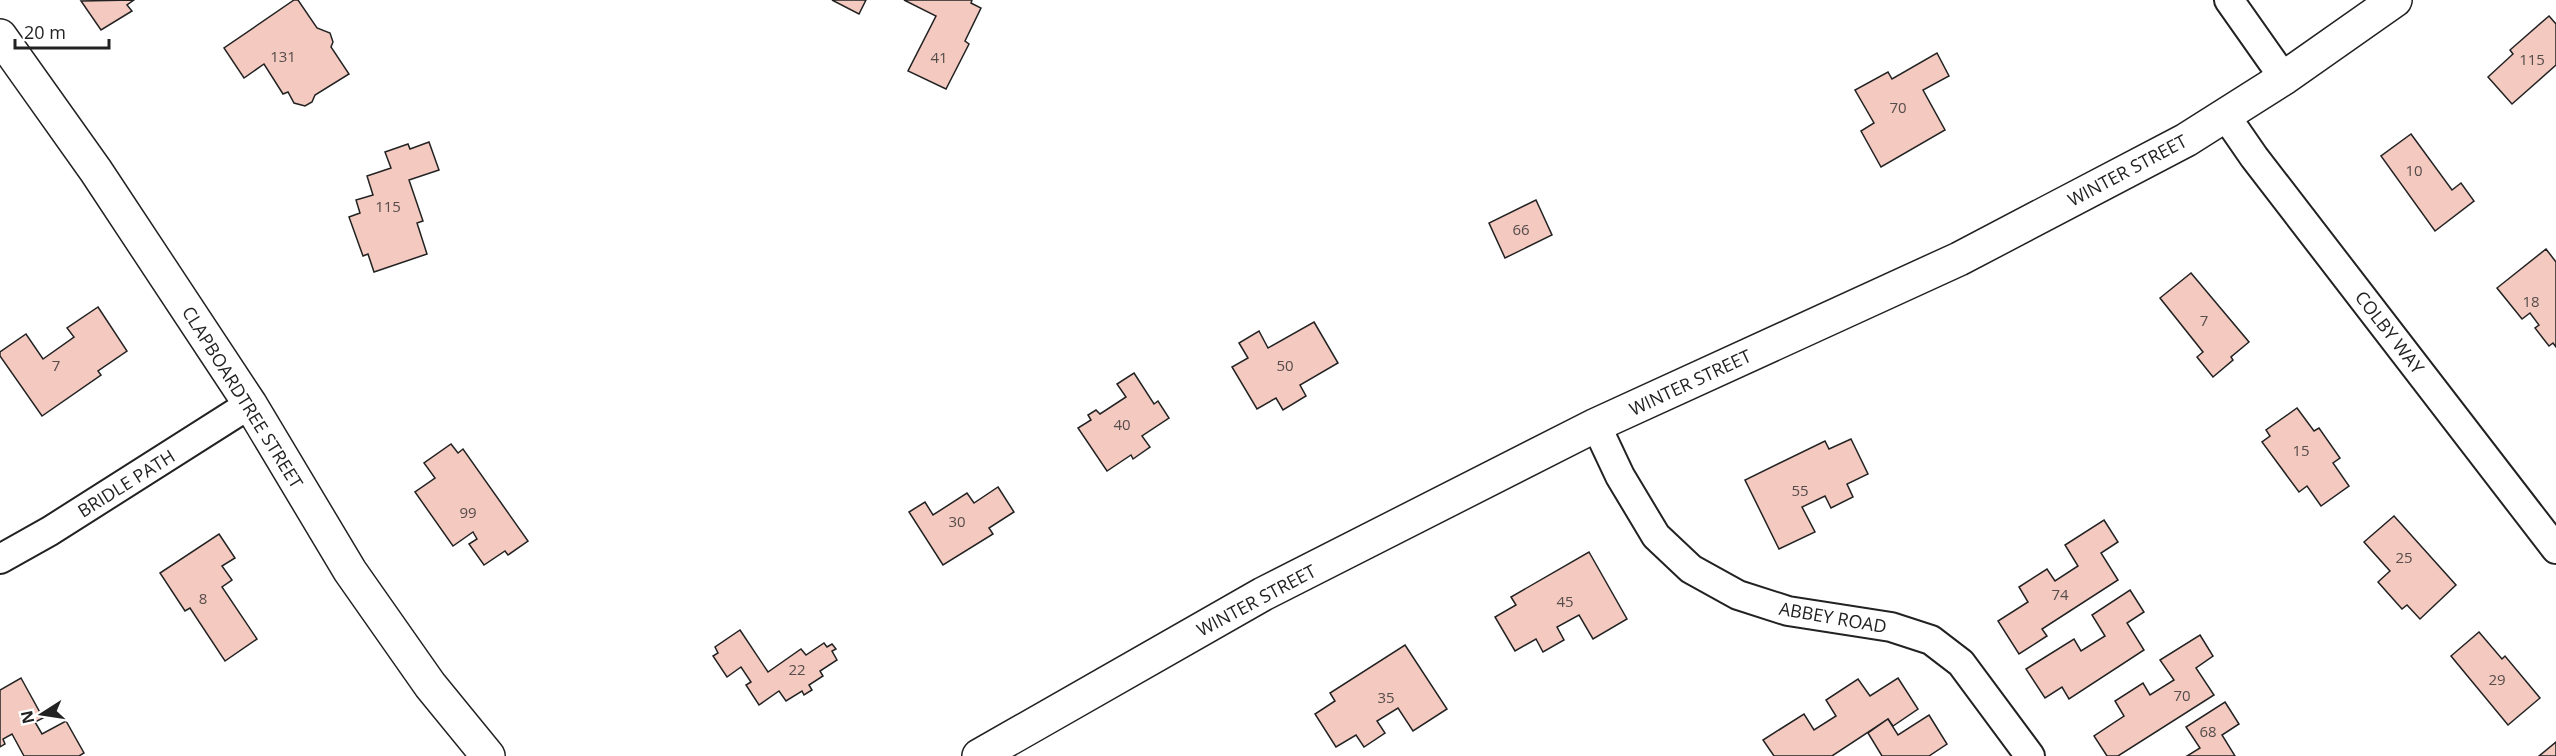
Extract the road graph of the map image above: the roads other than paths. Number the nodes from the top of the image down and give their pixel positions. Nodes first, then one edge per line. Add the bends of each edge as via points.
1 (2229, 0) edge
2 (2395, 0) edge
3 (0, 36) edge
4 (2284, 78) junction
5 (2224, 115) junction
6 (250, 404) junction
7 (1596, 425) junction
8 (2555, 546) edge
9 (0, 559) edge
10 (488, 756) edge
11 (979, 756) edge
12 (2030, 756) edge

1 - 4 street
2 - 4 street, WINTER STREET
3 - 6 street, CLAPBOARDTREE STREET via 96,171
4 - 5 street, WINTER STREET
5 - 7 street, WINTER STREET via 2186,140 1959,259
5 - 8 street, COLBY WAY
6 - 9 street, BRIDLE PATH
6 - 10 street, CLAPBOARDTREE STREET via 350,571 430,685
7 - 11 street, WINTER STREET via 1263,594
7 - 12 street, ABBEY ROAD via 1620,476 1656,536 1691,569 1738,595 1788,611 1891,627 1931,640 1961,663

